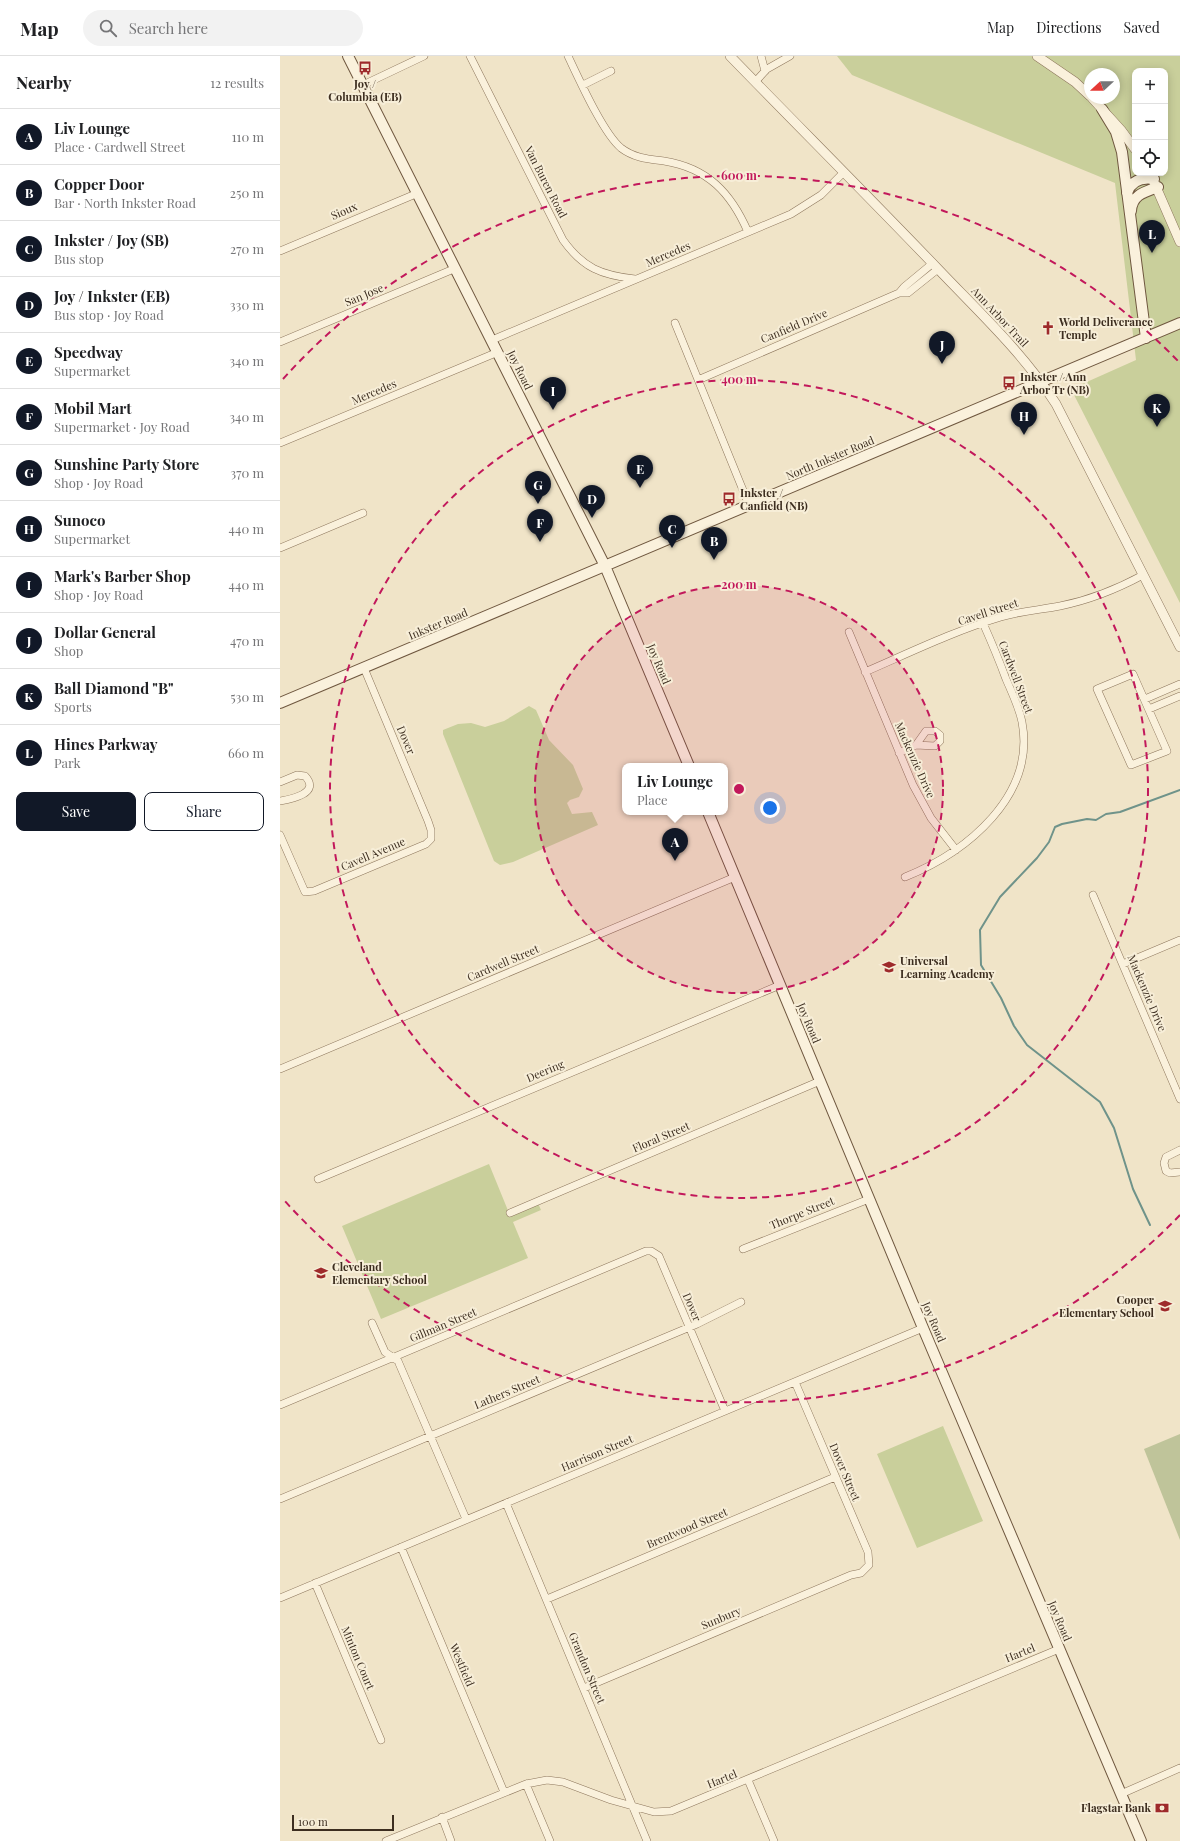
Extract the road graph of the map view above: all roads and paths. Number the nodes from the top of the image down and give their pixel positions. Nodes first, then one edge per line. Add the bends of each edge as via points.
1 (348, 56) edge
2 (424, 56) edge
3 (470, 56) edge
4 (568, 56) edge
5 (730, 56) edge
6 (761, 56) edge
7 (790, 56) edge
8 (1037, 56) edge
9 (611, 71) dead end
10 (766, 71) junction
11 (755, 82) junction
12 (363, 85) junction
13 (583, 85) junction
14 (1084, 90) edge
15 (1097, 104) edge
16 (1102, 109) junction
17 (1132, 145) edge
18 (844, 172) junction
19 (1154, 180) edge
20 (418, 193) junction
21 (1127, 193) junction
22 (1130, 217) junction
23 (748, 232) junction
24 (1180, 242) edge
25 (280, 251) edge
26 (935, 266) junction
27 (456, 268) junction
28 (636, 279) junction
29 (1180, 323) edge
30 (675, 324) dead end
31 (1146, 338) junction
32 (492, 340) junction
33 (280, 342) edge
34 (498, 352) junction
35 (698, 380) junction
36 (1042, 381) junction
37 (280, 443) edge
38 (749, 505) junction
39 (363, 513) dead end
40 (280, 548) edge
41 (605, 566) junction
42 (1143, 575) junction
43 (983, 623) junction
44 (849, 632) dead end
45 (1180, 647) edge
46 (364, 668) junction
47 (865, 672) junction
48 (1180, 684) edge
49 (1180, 696) edge
50 (1145, 699) junction
51 (280, 703) edge
52 (1149, 709) junction
53 (916, 745) dead end
54 (899, 753) junction
55 (688, 763) edge
56 (280, 782) edge
57 (280, 802) edge
58 (709, 815) edge
59 (428, 821) joint
60 (280, 835) edge
61 (956, 850) junction
62 (735, 877) junction
63 (905, 877) dead end
64 (1093, 895) dead end
65 (1180, 940) edge
66 (1123, 964) junction
67 (780, 985) junction
68 (280, 1069) edge
69 (820, 1081) junction
70 (1178, 1091) edge
71 (1180, 1099) edge
72 (1180, 1150) edge
73 (1180, 1172) edge
74 (318, 1179) dead end
75 (869, 1199) junction
76 (510, 1213) dead end
77 (743, 1249) dead end
78 (614, 1265) joint
79 (741, 1302) dead end
80 (372, 1323) dead end
81 (689, 1327) junction
82 (923, 1328) junction
83 (392, 1358) junction
84 (795, 1382) junction
85 (280, 1405) edge
86 (724, 1411) junction
87 (430, 1436) junction
88 (835, 1477) junction
89 (280, 1499) edge
90 (506, 1503) junction
91 (466, 1520) junction
92 (401, 1547) junction
93 (866, 1569) joint
94 (315, 1584) junction
95 (280, 1598) edge
96 (547, 1599) junction
97 (1059, 1649) junction
98 (584, 1688) junction
99 (380, 1740) dead end
100 (1180, 1768) edge
101 (748, 1780) junction
102 (526, 1784) junction
103 (504, 1792) junction
104 (1121, 1794) junction
105 (632, 1806) junction
106 (442, 1817) junction
107 (386, 1841) edge
108 (452, 1841) edge
109 (550, 1841) edge
110 (647, 1841) edge
111 (774, 1841) edge
112 (1141, 1841) edge

1 - 12 main road, Joy Road
2 - 12 street
3 - 28 street, Van Buren Road via 568,248 591,268 610,276
4 - 13 street
5 - 11 street, Ann Arbor Trail
6 - 10 street
7 - 10 street
8 - 14 street
9 - 13 street
10 - 11 street
11 - 18 street, Ann Arbor Trail
12 - 20 main road, Joy Road
13 - 23 street via 608,134 620,147 636,157 679,164 707,177 732,200
15 - 16 street
16 - 17 street
16 - 21 main road via 1113,124 1120,142
18 - 23 street, Mercedes via 806,206
18 - 26 street, Ann Arbor Trail
19 - 21 main road via 1135,181
19 - 22 main road via 1135,198
19 - 24 street
20 - 25 street, Sioux
20 - 27 main road, Joy Road
21 - 22 main road
22 - 31 main road
23 - 28 street, Mercedes
26 - 35 street, Canfield Drive via 899,293
26 - 36 street, Ann Arbor Trail
27 - 32 main road, Joy Road
27 - 33 street, San Jose
28 - 32 street, Mercedes
29 - 31 main road
30 - 35 street
31 - 36 main road
32 - 34 main road, Joy Road
34 - 37 street, Mercedes
34 - 41 main road, Joy Road
35 - 38 street
36 - 38 main road, North Inkster Road
36 - 42 street, Ann Arbor Trail
38 - 41 main road, North Inkster Road
39 - 40 street
41 - 46 main road, Inkster Road
41 - 55 main road, Joy Road
42 - 43 street, Cavell Street via 1088,599 1061,606 1016,612
42 - 45 street, Ann Arbor Trail
43 - 47 street, Cavell Street
43 - 61 street, Cardwell Street via 1019,710 1023,751 1016,779 1004,803 980,830
44 - 47 street, Mackenzie Drive
46 - 51 main road, Inkster Road
46 - 59 street, Dover
47 - 54 street, Mackenzie Drive
48 - 50 street
49 - 52 street
50 - 52 street
50 - 52 street via 1133,674 1097,689 1131,765 1167,750
53 - 54 street
54 - 61 street, Mackenzie Drive via 924,806
56 - 57 street via 299,774 305,776 309,784 305,794
58 - 62 main road, Joy Road
59 - 60 street, Cavell Avenue via 432,833 426,844 314,891 305,892
61 - 63 street, Cardwell Street via 931,866
62 - 67 main road, Joy Road
62 - 68 street, Cardwell Street
64 - 66 street, Mackenzie Drive
65 - 66 street
66 - 70 street, Mackenzie Drive
67 - 69 main road, Joy Road
67 - 74 street, Deering
69 - 75 main road, Joy Road
69 - 76 street, Floral Street
70 - 71 street, Mackenzie Drive
72 - 73 street via 1166,1157 1164,1164 1170,1173
75 - 77 street, Thorpe Street
75 - 82 main road, Joy Road
78 - 81 street, Dover via 646,1251 655,1252
78 - 83 street, Gillman Street
79 - 81 street, Lathers Street
80 - 83 street via 385,1352
81 - 86 street, Dover
81 - 87 street, Lathers Street
82 - 84 street, Harrison Street
82 - 97 main road, Joy Road
83 - 85 street, Gillman Street
83 - 87 street via 398,1361
84 - 86 street, Harrison Street
84 - 88 street, Dover Street
86 - 90 street, Harrison Street
87 - 89 street, Lathers Street
87 - 91 street
88 - 93 street, Dover Street via 868,1552 869,1565
88 - 96 street, Brentwood Street
90 - 91 street, Harrison Street
90 - 96 street, Grandon Street
91 - 92 street, Harrison Street
92 - 94 street, Harrison Street
92 - 103 street, Westfield
93 - 98 street, Sunbury
94 - 95 street, Harrison Street
94 - 99 street, Minton Court
96 - 98 street, Grandon Street
97 - 101 street, Hartel
97 - 104 main road, Joy Road
98 - 105 street, Grandon Street
100 - 104 street
101 - 105 street, Hartel via 671,1811 654,1812
101 - 111 street
102 - 103 street, Hartel
102 - 105 street, Hartel via 547,1780 563,1782
102 - 109 street
103 - 106 street, Hartel
104 - 112 main road, Joy Road
105 - 110 street, Grandon Street
106 - 107 street, Hartel
106 - 108 street

